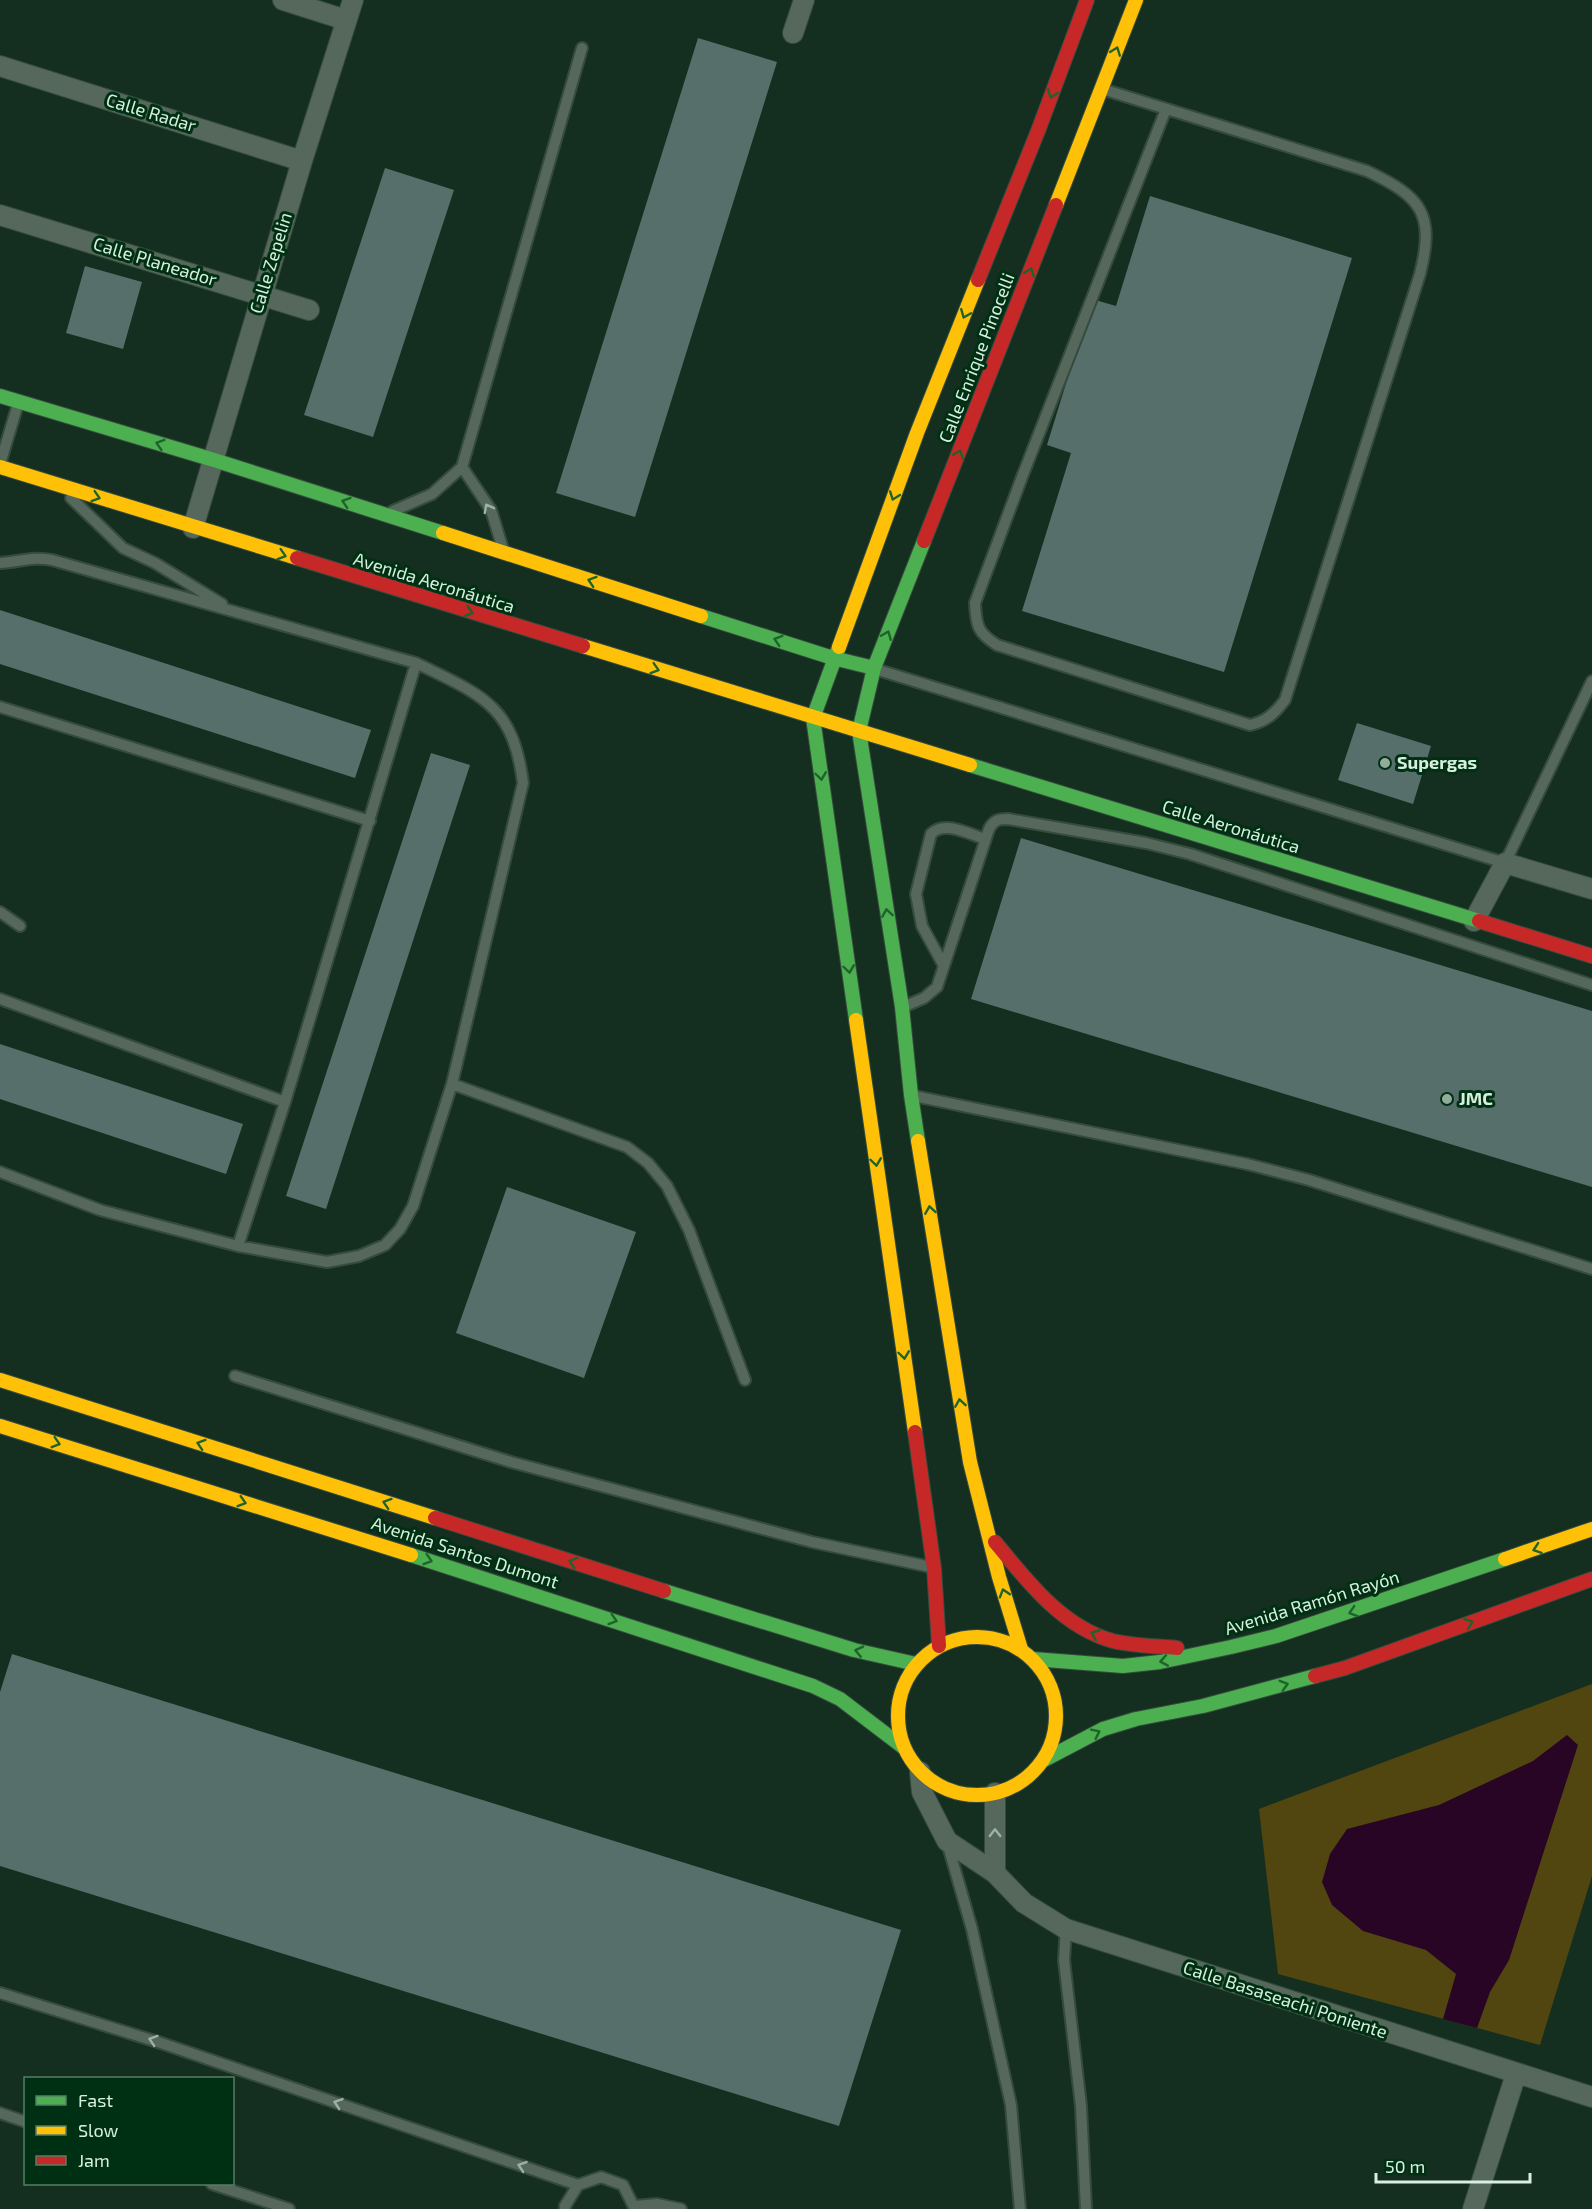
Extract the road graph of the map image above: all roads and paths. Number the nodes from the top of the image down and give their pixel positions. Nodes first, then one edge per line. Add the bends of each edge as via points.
1 (284, 0) edge
2 (353, 0) edge
3 (804, 0) edge
4 (1088, 0) edge
5 (1136, 0) edge
6 (346, 20) junction
7 (793, 33) dead end
8 (582, 48) dead end
9 (0, 66) edge
10 (1102, 89) junction
11 (1166, 109) junction
12 (302, 161) junction
13 (0, 215) edge
14 (262, 295) junction
15 (309, 310) dead end
16 (0, 396) edge
17 (18, 402) junction
18 (214, 460) junction
19 (0, 466) edge
20 (462, 468) junction
21 (58, 485) junction
22 (385, 515) junction
23 (194, 528) junction
24 (504, 552) junction
25 (0, 563) edge
26 (234, 612) junction
27 (833, 658) junction
28 (416, 663) junction
29 (874, 668) junction
30 (1592, 681) edge
31 (0, 706) edge
32 (813, 718) junction
33 (859, 731) junction
34 (370, 821) junction
35 (985, 839) junction
36 (1505, 862) junction
37 (1592, 889) edge
38 (0, 912) edge
39 (1474, 921) junction
40 (20, 926) dead end
41 (1592, 956) edge
42 (944, 966) junction
43 (1592, 985) edge
44 (0, 999) edge
45 (902, 1007) junction
46 (453, 1084) junction
47 (911, 1095) junction
48 (285, 1102) junction
49 (0, 1172) edge
50 (238, 1246) junction
51 (1592, 1269) edge
52 (235, 1376) dead end
53 (0, 1380) edge
54 (745, 1380) dead end
55 (0, 1426) edge
56 (1592, 1528) edge
57 (990, 1536) junction
58 (934, 1568) junction
59 (1592, 1579) edge
60 (939, 1646) junction
61 (1021, 1649) junction
62 (1215, 1651) junction
63 (1033, 1659) junction
64 (916, 1664) junction
65 (903, 1747) junction
66 (1044, 1760) junction
67 (920, 1772) junction
68 (995, 1793) junction
69 (947, 1841) junction
70 (994, 1873) junction
71 (1066, 1929) junction
72 (0, 1993) edge
73 (1516, 2074) junction
74 (1592, 2096) edge
75 (0, 2113) edge
76 (24, 2121) edge
77 (215, 2185) edge
78 (578, 2185) junction
79 (635, 2208) edge
80 (289, 2209) edge
81 (566, 2209) edge
82 (681, 2209) edge
83 (1020, 2209) edge
84 (1086, 2209) edge
85 (1473, 2209) edge

1 - 6 street
2 - 6 street, Calle Zepelin
3 - 7 street
4 -> 27 main road, Calle Enrique Pinocelli
10 -> 5 main road, Calle Enrique Pinocelli
6 - 12 street, Calle Zepelin
8 - 20 lane
9 - 12 street, Calle Radar
10 - 11 lane
29 -> 10 main road, Calle Enrique Pinocelli
11 - 11 lane via 1367,171 1408,195 1422,212 1427,230 1420,274 1285,699 1274,715 1250,725 997,645 982,635 976,619 975,603
12 - 14 street, Calle Zepelin
13 - 14 street, Calle Planeador
14 - 15 street, Calle Planeador
14 - 18 street, Calle Zepelin
16 - 17 main road
18 -> 17 main road
17 - 19 lane
22 -> 18 main road
18 - 23 street, Calle Zepelin
19 - 21 main road, Avenida Aeronáutica
20 - 22 lane via 432,494
24 -> 20 lane via 491,510
21 -> 23 main road, Avenida Aeronáutica
21 - 26 lane via 123,548
22 - 24 main road
23 -> 32 main road, Avenida Aeronáutica
27 -> 24 main road
25 - 26 lane via 40,557
26 - 28 lane
27 - 29 main road
27 - 32 main road, Calle Enrique Pinocelli
28 - 34 lane
28 - 46 lane via 473,691 496,710 520,755 523,783
29 - 33 main road, Calle Enrique Pinocelli
29 - 36 lane
30 - 36 lane
31 - 34 lane
32 - 33 main road, Avenida Aeronáutica
32 -> 58 main road
33 - 39 main road, Calle Aeronáutica
45 -> 33 main road
34 - 48 lane
35 - 42 lane
35 - 42 lane via 943,827 931,834 916,894 922,926
35 - 43 lane via 993,822 1008,819 1167,848
36 - 37 street
36 - 39 street
38 - 40 lane
39 - 41 main road, Calle Aeronáutica
42 - 45 lane via 931,993
44 - 48 lane
45 - 47 main road
46 - 50 lane via 413,1206 385,1245 360,1256 327,1262
46 - 54 lane via 627,1147 648,1163 667,1186 689,1230
47 - 51 lane via 1309,1180
57 -> 47 main road via 970,1462
48 - 50 lane
49 - 50 lane via 100,1210
52 - 58 lane via 512,1462 812,1542
64 -> 53 main road, Avenida Santos Dumont via 785,1629
55 -> 65 main road, Avenida Santos Dumont via 813,1686 840,1699
56 -> 62 main road, Avenida Ramón Rayón via 1341,1616
61 -> 57 main road
62 -> 57 main road via 1106,1639 1086,1630 1033,1588
58 - 60 main road
66 -> 59 main road via 1103,1729 1345,1668
60 - 61 main road via 966,1637 994,1638
60 - 64 main road
61 - 63 main road
62 -> 63 main road, Avenida Ramón Rayón via 1123,1666
63 - 66 main road via 1047,1676 1057,1718
64 - 65 main road via 901,1690 897,1719
65 - 67 main road
66 - 68 main road via 1013,1787
67 - 68 main road via 940,1787 964,1794
67 - 69 street, Calle Basaseachi Poniente via 922,1792
70 -> 68 street
69 - 70 street, Calle Basaseachi Poniente
69 - 83 lane via 972,1929 1011,2105
70 - 71 street, Calle Basaseachi Poniente via 1024,1903
71 - 73 street, Calle Basaseachi Poniente
71 - 84 lane via 1064,1960 1081,2106
78 -> 72 lane via 158,2042
73 - 74 street, Calle Basaseachi Poniente
73 - 85 street
75 - 76 lane
77 - 80 lane
78 - 79 lane via 601,2177 623,2185
78 - 81 lane
79 - 82 lane via 657,2204

